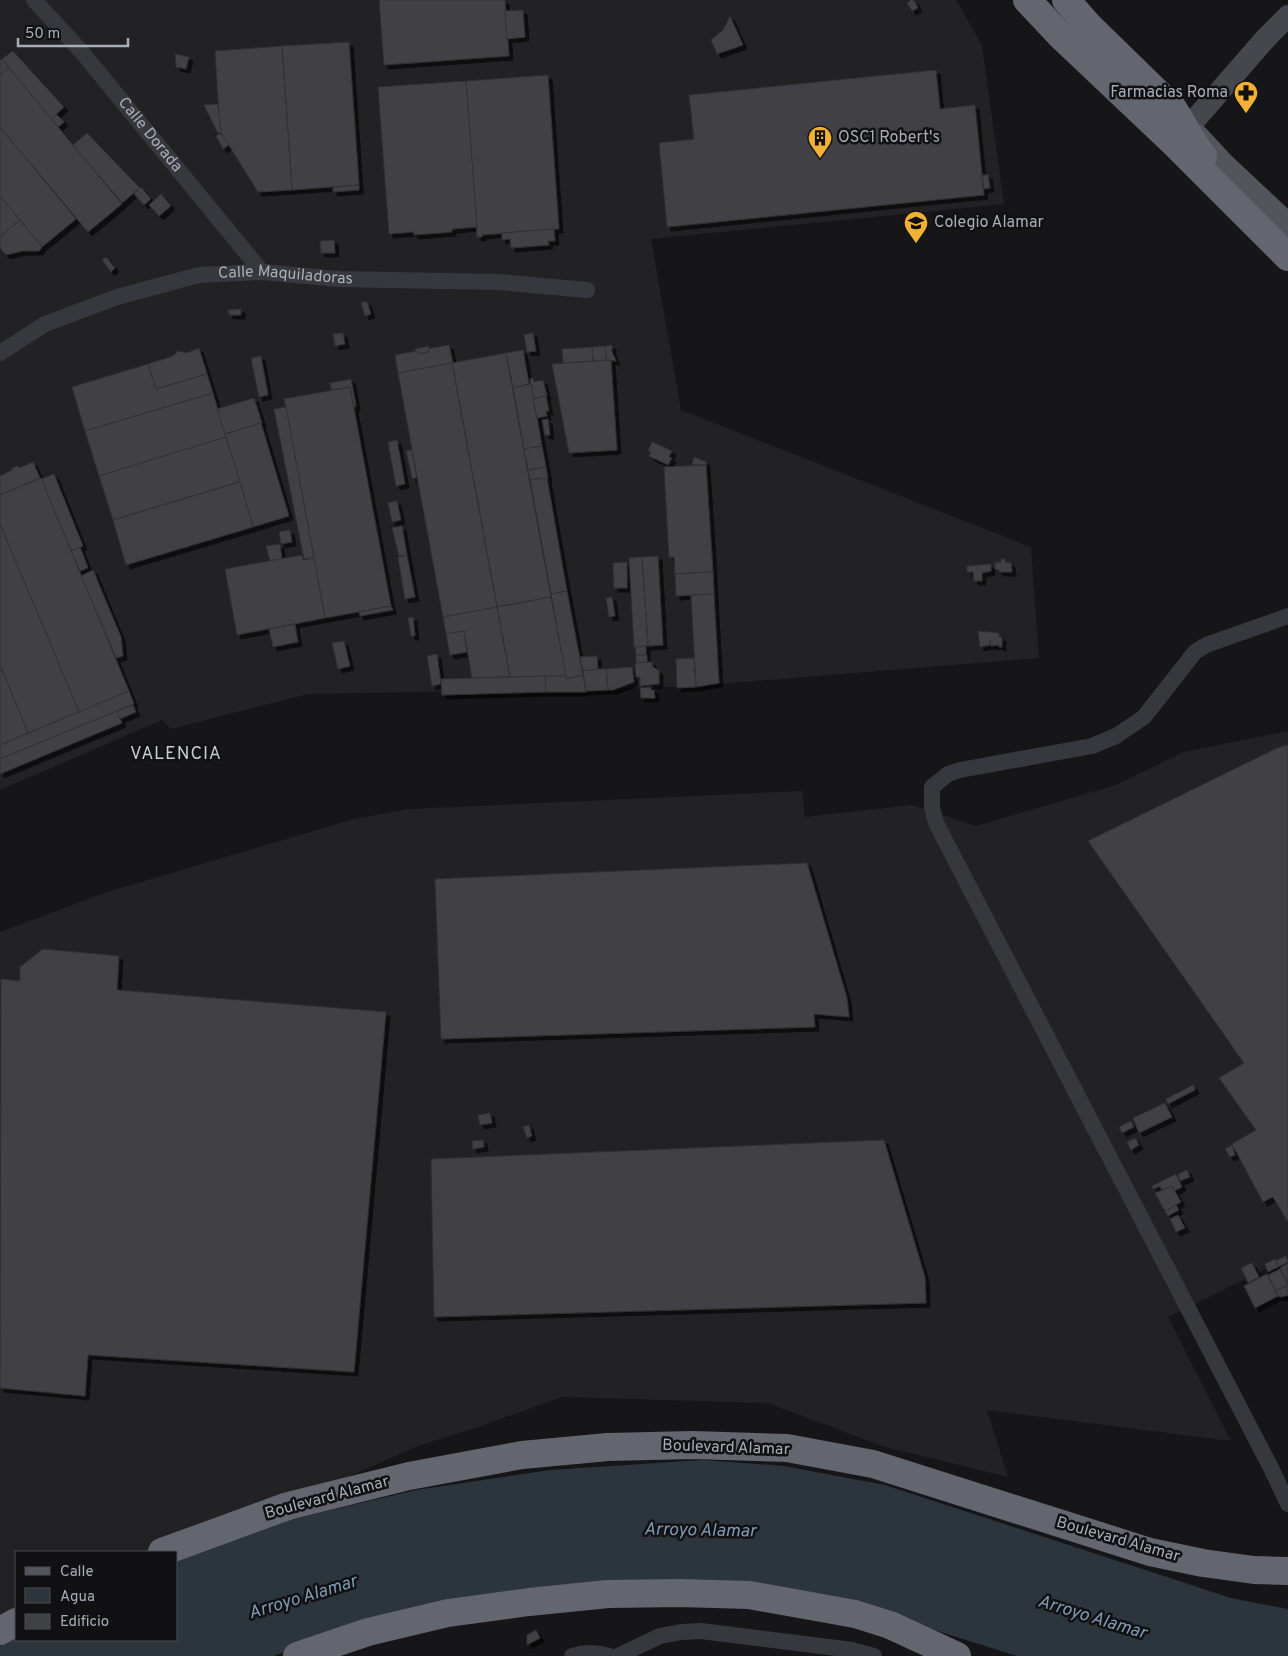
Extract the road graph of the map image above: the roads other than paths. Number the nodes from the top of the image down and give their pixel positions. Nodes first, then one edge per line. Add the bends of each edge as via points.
1 (34, 0) edge
2 (1027, 0) edge
3 (1066, 0) edge
4 (1288, 16) edge
5 (1156, 108) junction
6 (1189, 126) junction
7 (1288, 210) edge
8 (1288, 226) edge
9 (1288, 241) edge
10 (1288, 257) edge
11 (262, 272) junction
12 (587, 290) dead end
13 (0, 353) edge
14 (1288, 616) edge
15 (1288, 1504) edge
16 (165, 1551) edge
17 (1288, 1571) edge
18 (15, 1623) edge
19 (0, 1631) edge
20 (297, 1656) edge
21 (572, 1656) edge
22 (608, 1656) edge
23 (618, 1656) edge
24 (874, 1656) edge
25 (957, 1656) edge

1 - 11 street, Calle Dorada via 81,51
2 - 5 highway via 1059,34
3 - 5 highway
4 - 6 street
5 - 6 highway
5 - 10 highway
6 - 7 main road
6 - 8 main road via 1222,164
6 - 9 highway via 1194,146 1227,183
11 - 12 street, Calle Maquiladoras via 338,279 498,282
11 - 13 street, Calle Maquiladoras via 198,275 117,297 45,324
14 - 15 street via 1206,645 1195,652 1144,717 1116,736 1092,746 960,770 948,774 932,787 936,822
16 - 17 highway, Boulevard Alamar via 288,1506 409,1476 522,1455 608,1447 693,1445 787,1448 873,1464 1150,1552 1203,1563
18 - 19 highway
20 - 25 highway via 368,1632 448,1613 608,1594 680,1593 749,1595 854,1614 890,1625
21 - 22 street via 599,1653
23 - 24 street via 660,1636 701,1631 852,1650

